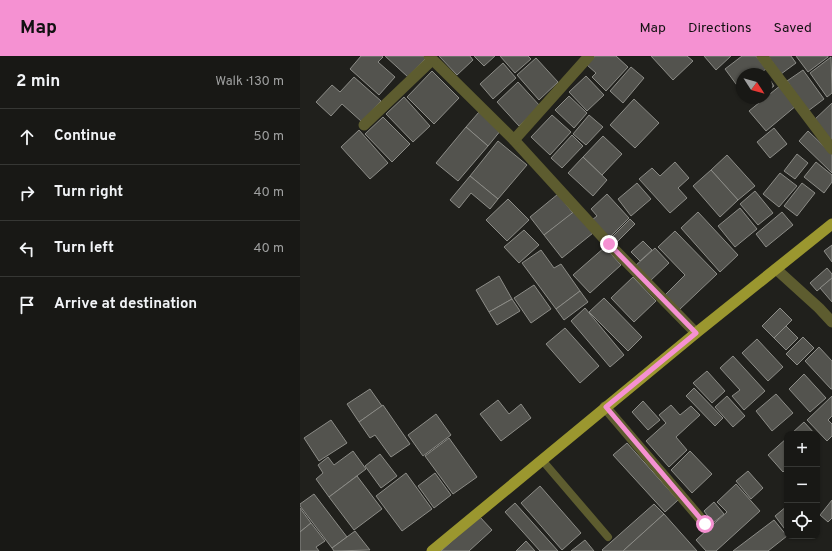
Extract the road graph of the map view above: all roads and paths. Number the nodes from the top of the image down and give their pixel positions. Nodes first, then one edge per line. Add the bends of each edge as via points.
1 (589, 56) edge
2 (762, 56) edge
3 (431, 58) edge
4 (364, 125) dead end
5 (514, 140) junction
6 (832, 149) edge
7 (832, 224) edge
8 (776, 269) junction
9 (832, 322) edge
10 (696, 333) junction
11 (606, 407) junction
12 (542, 460) junction
13 (705, 524) dead end
14 (608, 537) dead end
15 (432, 551) edge

1 - 5 street
2 - 6 street
3 - 4 street
3 - 5 street
5 - 10 street via 609,244
7 - 8 main road
8 - 9 street
8 - 10 main road
10 - 11 main road
11 - 12 main road
11 - 13 street
12 - 14 lane
12 - 15 main road

